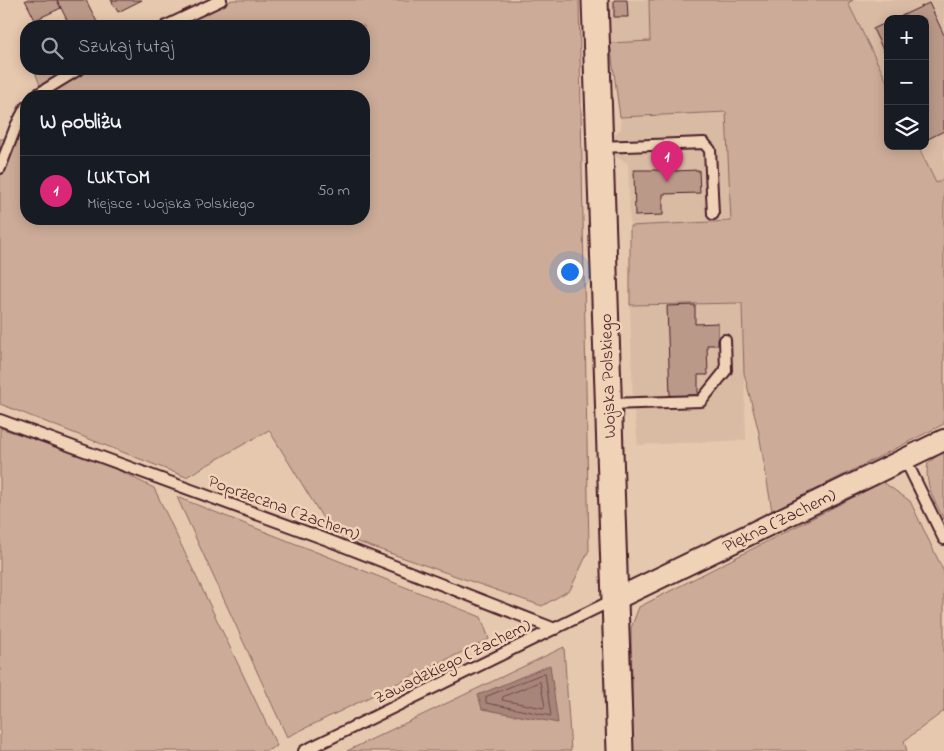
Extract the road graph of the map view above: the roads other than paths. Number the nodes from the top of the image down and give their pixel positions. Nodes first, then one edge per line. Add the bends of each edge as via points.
1 (221, 0) edge
2 (595, 0) edge
3 (179, 20) edge
4 (68, 75) edge
5 (45, 90) edge
6 (20, 118) edge
7 (600, 147) junction
8 (0, 168) edge
9 (713, 214) dead end
10 (725, 340) dead end
11 (608, 404) junction
12 (0, 420) edge
13 (944, 440) edge
14 (905, 459) junction
15 (944, 539) edge
16 (614, 600) junction
17 (555, 629) junction
18 (304, 751) edge
19 (620, 751) edge

1 - 3 lane
2 - 7 street, Wojska Polskiego
4 - 5 lane
6 - 8 lane
7 - 9 lane via 704,143 710,150
7 - 11 street, Wojska Polskiego
10 - 11 lane via 726,370 701,401
11 - 16 street, Wojska Polskiego
12 - 17 lane, Poprzeczna (Zachem) via 325,539
13 - 14 street, Piękna (Zachem)
14 - 15 lane
14 - 16 street, Piękna (Zachem)
16 - 17 lane, Zawadzkiego (Zachem)
16 - 19 street, Wojska Polskiego
17 - 18 lane, Zawadzkiego (Zachem)

